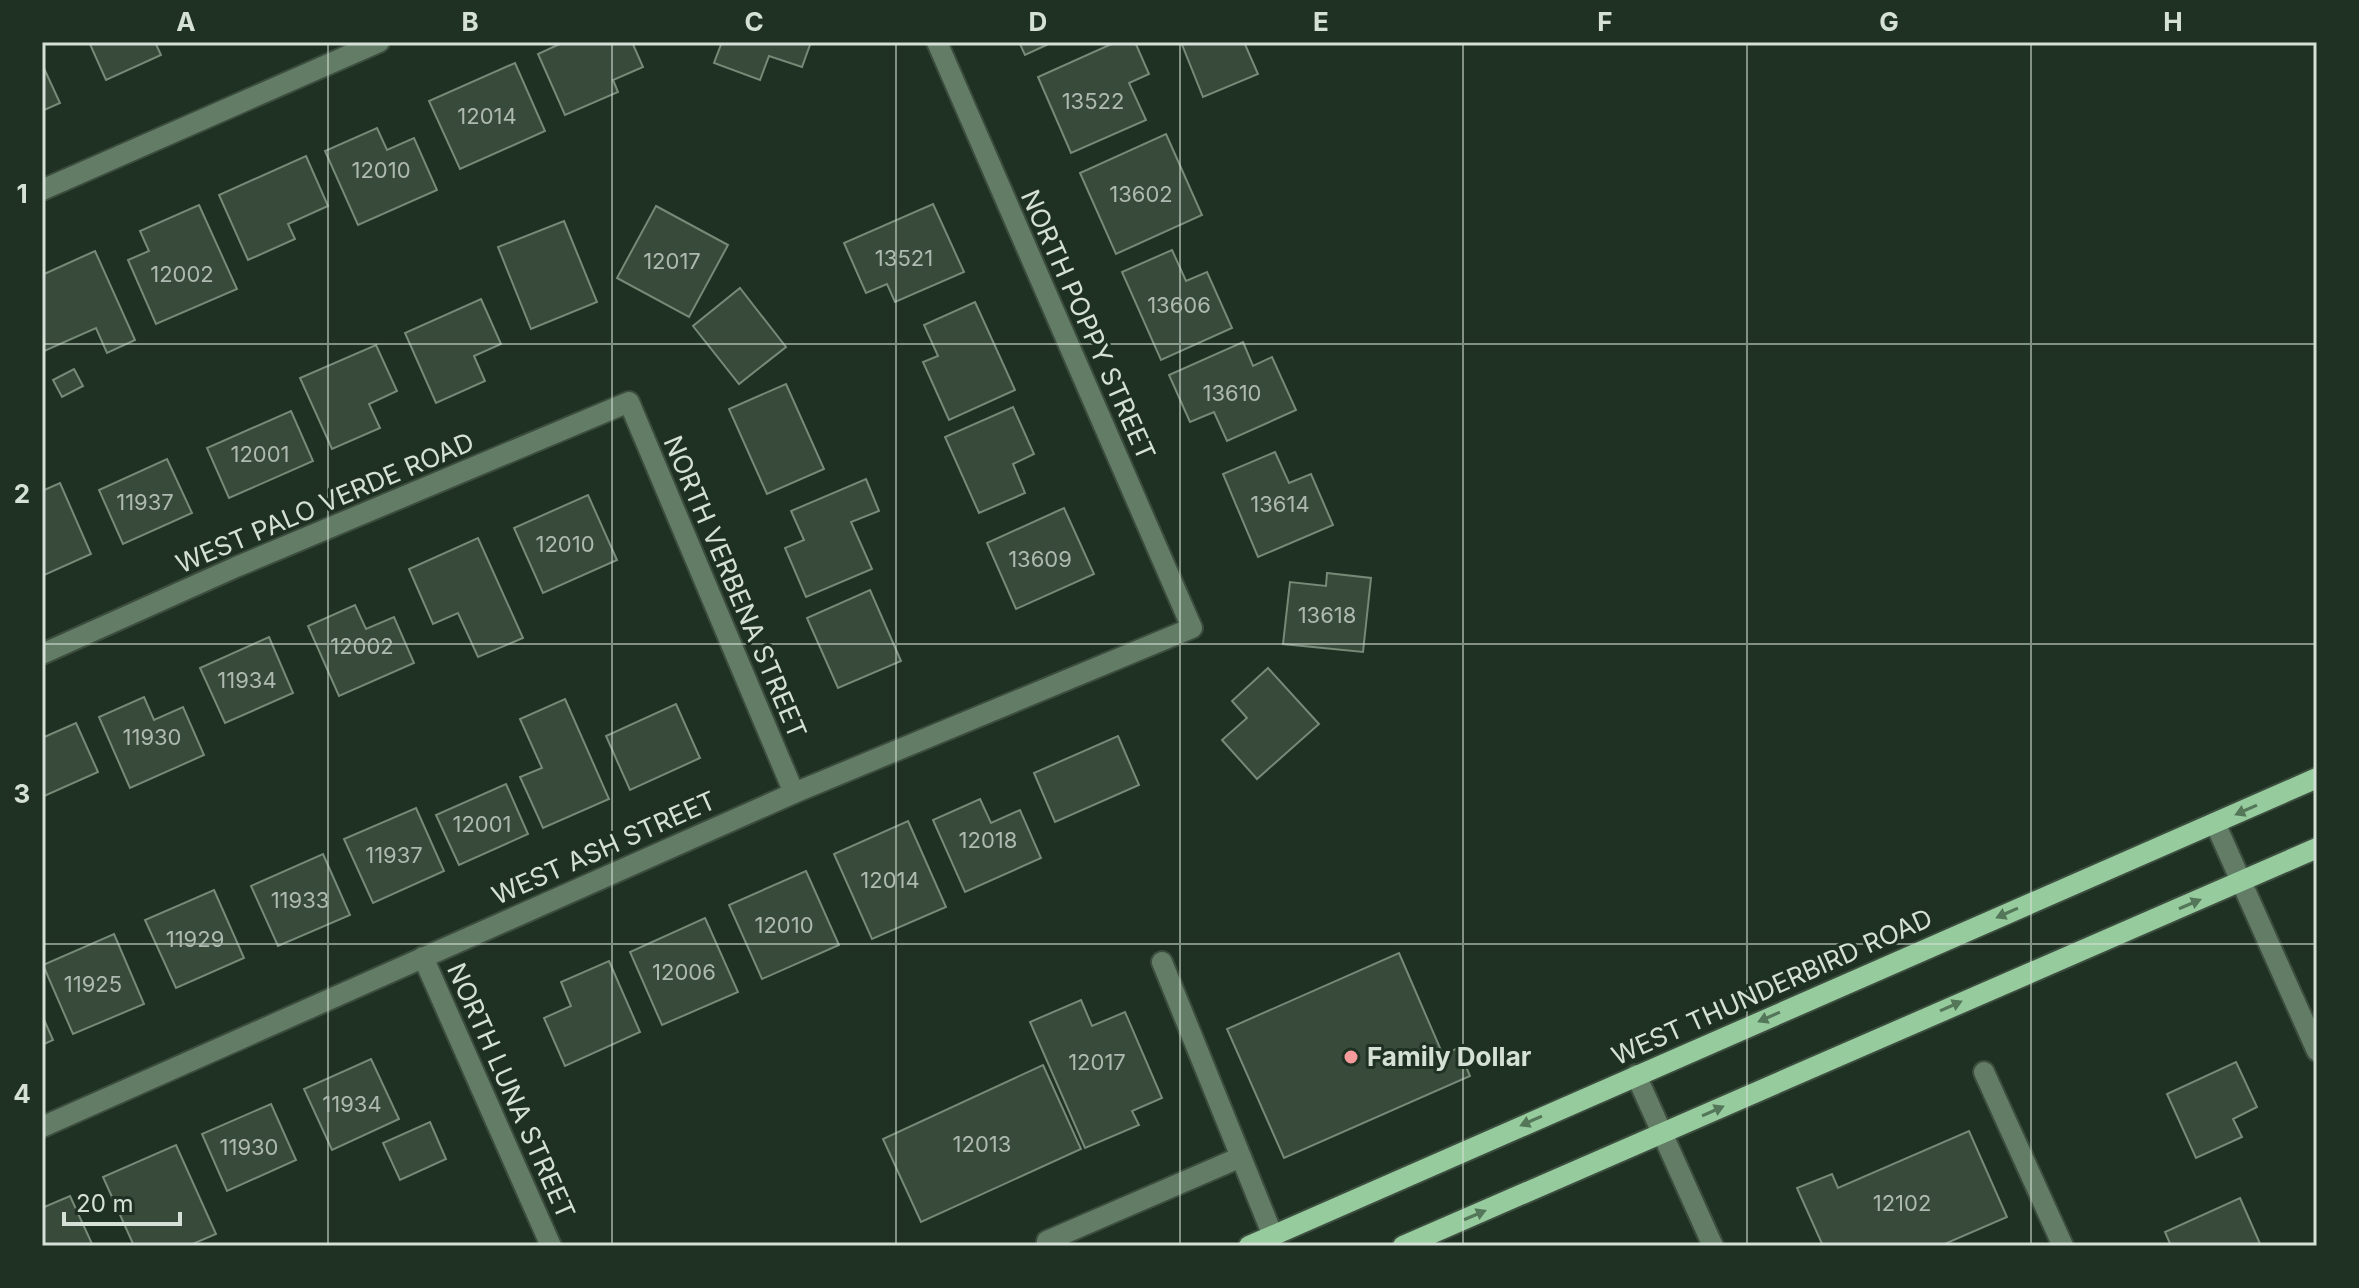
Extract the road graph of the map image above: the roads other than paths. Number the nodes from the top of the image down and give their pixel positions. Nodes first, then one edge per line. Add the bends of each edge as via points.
1 (379, 42) edge
2 (937, 42) edge
3 (42, 190) edge
4 (629, 402) joint
5 (1192, 628) joint
6 (42, 654) edge
7 (2317, 778) edge
8 (794, 793) junction
9 (2215, 823) junction
10 (2317, 848) edge
11 (2241, 882) junction
12 (423, 957) junction
13 (1162, 962) dead end
14 (2317, 1051) edge
15 (1984, 1072) dead end
16 (1636, 1075) junction
17 (42, 1127) edge
18 (1662, 1134) junction
19 (1241, 1157) junction
20 (1273, 1236) junction
21 (1044, 1244) edge
22 (551, 1246) edge
23 (1249, 1246) edge
24 (1403, 1246) edge
25 (1713, 1246) edge
26 (2063, 1246) edge

1 - 3 street
2 - 5 street, NORTH POPPY STREET
4 - 6 street, WEST PALO VERDE ROAD
4 - 8 street, NORTH VERBENA STREET
5 - 8 street, WEST ASH STREET
7 -> 9 main road, WEST THUNDERBIRD ROAD
8 - 12 street, WEST ASH STREET
9 - 11 street
9 -> 16 main road, WEST THUNDERBIRD ROAD
10 - 11 main road
11 - 14 street
18 -> 11 main road
12 - 17 street, WEST ASH STREET
12 - 22 street, NORTH LUNA STREET
13 - 19 street
15 - 26 street
16 - 18 street
16 -> 20 main road, WEST THUNDERBIRD ROAD
24 -> 18 main road
18 - 25 street
19 - 20 street
19 - 21 street
20 - 23 main road, WEST THUNDERBIRD ROAD

